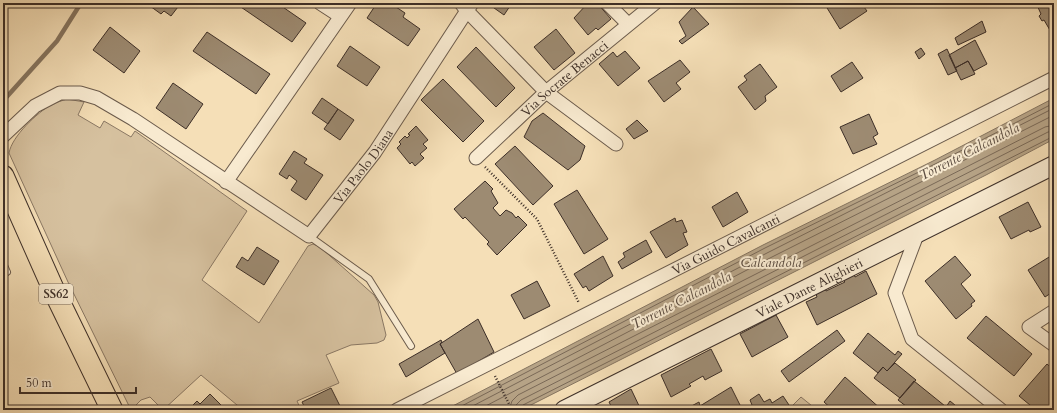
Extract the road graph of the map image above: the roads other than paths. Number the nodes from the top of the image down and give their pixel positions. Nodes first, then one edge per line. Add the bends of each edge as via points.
1 (320, 3) edge
2 (350, 3) edge
3 (607, 3) edge
4 (655, 3) edge
5 (467, 6) edge
6 (340, 16) junction
7 (628, 24) junction
8 (1054, 78) edge
9 (546, 92) junction
10 (3, 136) edge
11 (616, 144) dead end
12 (476, 158) road end
13 (1054, 165) edge
14 (3, 176) edge
15 (226, 182) junction
16 (918, 232) junction
17 (309, 236) junction
18 (3, 263) edge
19 (7, 272) dead end
20 (1054, 311) edge
21 (411, 346) dead end
22 (1054, 346) edge
23 (112, 410) edge
24 (397, 410) edge
25 (564, 410) edge
26 (1001, 410) edge

1 - 6 street
2 - 6 street
3 - 7 street
4 - 7 street, Via Socrate Benacci
5 - 9 street, Via Paolo Diana
5 - 17 street, Via Paolo Diana via 375,152
6 - 15 street
7 - 9 street, Via Socrate Benacci
8 - 24 street, Via Guido Cavalcanti
9 - 11 street, Via Paolo Diana
9 - 12 street, Via Socrate Benacci
10 - 15 street via 35,106 60,93 80,93 97,98 133,119
13 - 16 street, Viale Dante Alighieri
14 - 23 main road, SS62 via 55,293
15 - 17 street
16 - 25 street, Viale Dante Alighieri
16 - 26 street via 895,293 912,339
17 - 21 lane via 369,279
18 - 19 lane
20 - 22 street via 1029,328

